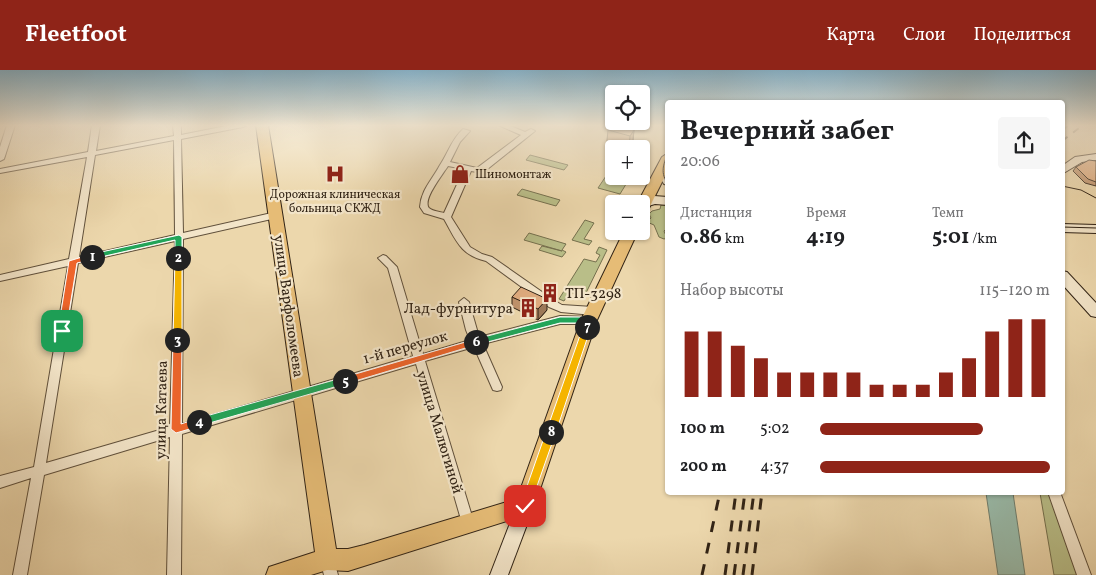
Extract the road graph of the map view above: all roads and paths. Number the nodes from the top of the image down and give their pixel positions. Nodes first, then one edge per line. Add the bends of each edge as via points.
1 (92, 149) edge
2 (118, 149) edge
3 (177, 149) edge
4 (266, 149) edge
5 (453, 149) edge
6 (507, 149) edge
7 (91, 154) junction
8 (1096, 157) edge
9 (665, 162) edge
10 (446, 163) junction
11 (468, 168) junction
12 (1065, 170) edge
13 (0, 171) edge
14 (665, 178) edge
15 (665, 184) edge
16 (653, 186) junction
17 (648, 195) edge
18 (665, 201) edge
19 (650, 202) edge
20 (276, 215) junction
21 (447, 217) junction
22 (1065, 228) edge
23 (1096, 229) edge
24 (179, 237) junction
25 (627, 240) edge
26 (383, 258) dead end
27 (73, 261) junction
28 (0, 278) edge
29 (1065, 278) edge
30 (464, 302) dead end
31 (1096, 312) edge
32 (591, 316) junction
33 (477, 342) junction
34 (418, 359) junction
35 (497, 387) dead end
36 (302, 394) junction
37 (176, 429) junction
38 (39, 470) junction
39 (0, 482) edge
40 (1055, 495) edge
41 (525, 506) junction
42 (468, 523) junction
43 (329, 567) edge
44 (20, 575) edge
45 (174, 575) edge
46 (277, 575) edge
47 (500, 575) edge
48 (1084, 575) edge

1 - 7 street
2 - 7 street
3 - 24 street, улица Катаева
4 - 20 main road, улица Варфоломеева
5 - 10 street
6 - 11 street via 482,169
7 - 13 street
7 - 27 street
8 - 12 street via 1079,159
9 - 14 street
9 - 16 main road
10 - 11 street
10 - 21 street via 424,202 427,211
11 - 21 street
15 - 16 street
16 - 17 main road
18 - 19 street
20 - 24 street
20 - 36 main road, улица Варфоломеева
21 - 32 street via 460,242 475,256 489,259 556,306
22 - 23 street
24 - 27 street
24 - 37 street, улица Катаева
25 - 32 main road
26 - 34 street, улица Малюгиной via 392,267
27 - 28 street
27 - 38 street
29 - 31 street
30 - 33 street
32 - 33 street, 1-й переулок via 560,320
32 - 41 main road
33 - 34 street, 1-й переулок
33 - 35 street
34 - 36 street, 1-й переулок
34 - 42 street, улица Малюгиной
36 - 37 street, 1-й переулок
36 - 43 main road, улица Варфоломеева
37 - 38 street, 1-й переулок
37 - 45 street, улица Катаева
38 - 39 street, 1-й переулок
38 - 44 street
40 - 48 street
41 - 42 main road
41 - 47 street
42 - 43 main road
43 - 46 main road

